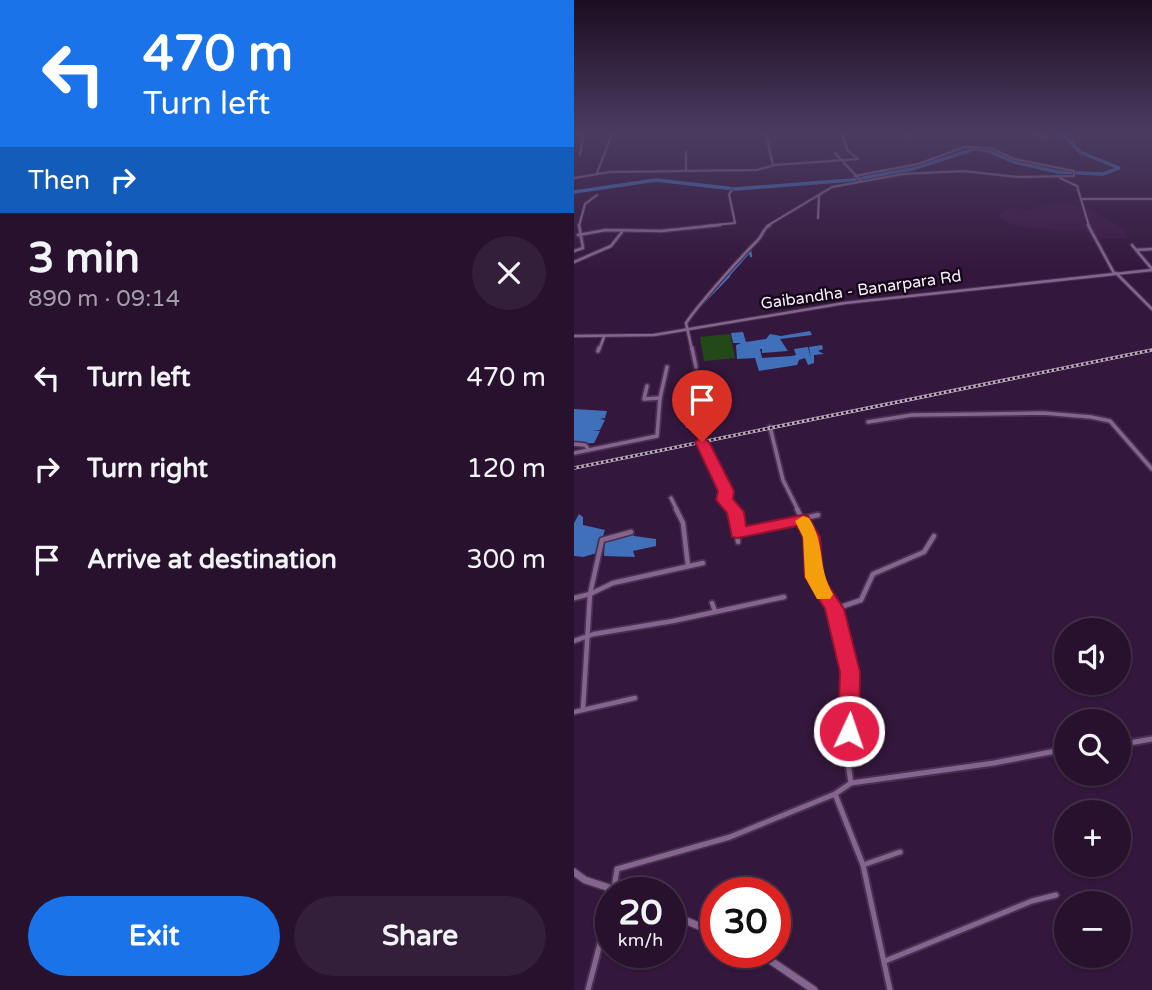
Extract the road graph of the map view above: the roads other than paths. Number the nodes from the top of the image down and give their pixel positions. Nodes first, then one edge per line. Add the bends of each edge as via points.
1 (856, 177) edge
2 (884, 177) edge
3 (1060, 178) dead end
4 (861, 181) junction
5 (733, 190) dead end
6 (597, 195) dead end
7 (819, 196) junction
8 (1082, 199) junction
9 (1152, 200) edge
10 (818, 218) dead end
11 (622, 232) dead end
12 (579, 235) junction
13 (1132, 245) dead end
14 (583, 248) junction
15 (1152, 249) edge
16 (1136, 250) junction
17 (574, 251) edge
18 (586, 257) junction
19 (574, 262) edge
20 (1152, 270) edge
21 (1115, 273) junction
22 (1152, 309) edge
23 (694, 312) dead end
24 (689, 329) junction
25 (574, 336) edge
26 (604, 337) junction
27 (597, 351) dead end
28 (696, 367) dead end
29 (667, 368) dead end
30 (647, 386) dead end
31 (660, 398) junction
32 (868, 422) dead end
33 (771, 427) dead end
34 (702, 442) dead end
35 (574, 444) edge
36 (589, 450) junction
37 (574, 453) edge
38 (1152, 469) edge
39 (671, 498) dead end
40 (818, 515) dead end
41 (802, 520) junction
42 (631, 532) dead end
43 (738, 533) junction
44 (934, 536) dead end
45 (738, 542) dead end
46 (703, 563) dead end
47 (688, 566) junction
48 (590, 594) junction
49 (784, 597) dead end
50 (574, 598) edge
51 (712, 603) dead end
52 (834, 609) junction
53 (715, 611) junction
54 (587, 637) junction
55 (574, 641) edge
56 (635, 698) dead end
57 (583, 709) junction
58 (574, 712) edge
59 (1152, 739) edge
60 (1131, 743) edge
61 (1054, 751) edge
62 (851, 783) junction
63 (835, 794) junction
64 (900, 852) dead end
65 (863, 865) junction
66 (574, 872) edge
67 (617, 877) edge
68 (595, 884) edge
69 (1054, 896) edge
70 (886, 961) junction
71 (595, 963) edge
72 (782, 968) edge
73 (588, 990) edge
74 (814, 990) edge
75 (890, 990) edge

1 - 4 street
2 - 4 street
3 - 8 street via 1077,186
4 - 7 street via 832,187
5 - 12 street via 729,192 735,223
6 - 12 street via 582,205
7 - 10 street
7 - 24 street, bridge via 764,228 760,239 691,316 686,323
8 - 9 street
8 - 21 street via 1087,222
11 - 18 street via 611,246
12 - 14 street
13 - 16 street
14 - 17 street
14 - 18 street
15 - 16 street
16 - 20 street
18 - 19 street
20 - 21 main road, Gaibandha - Banarpara Rd
21 - 22 street
21 - 24 main road, Gaibandha - Banarpara Rd via 840,302
23 - 24 street
24 - 26 main road, Gaibandha - Banarpara Rd
24 - 28 street
25 - 26 main road, Gaibandha - Banarpara Rd
26 - 27 street
29 - 31 street
30 - 31 street via 644,399
31 - 36 street via 657,436
32 - 38 street via 912,415 1091,417 1110,421
33 - 41 street via 783,480
34 - 43 street via 726,491 724,500 735,512
35 - 36 street
36 - 37 street
39 - 47 street via 682,523
40 - 41 street
41 - 43 street
41 - 52 street via 811,537 814,577
42 - 48 street via 602,540
43 - 45 street
44 - 52 street via 924,552 873,573 861,600
46 - 47 street
47 - 48 street via 613,583
48 - 50 street
48 - 54 street
49 - 53 street
51 - 53 street
52 - 62 street via 850,672 847,757
53 - 54 street
54 - 55 street
54 - 57 street
56 - 57 street
57 - 58 street
59 - 60 street
61 - 62 street
62 - 63 street
63 - 65 street
63 - 67 street via 718,841 629,863 617,869
64 - 65 street
65 - 70 street
66 - 68 main road
69 - 70 street
70 - 75 street
71 - 73 street
72 - 74 main road

